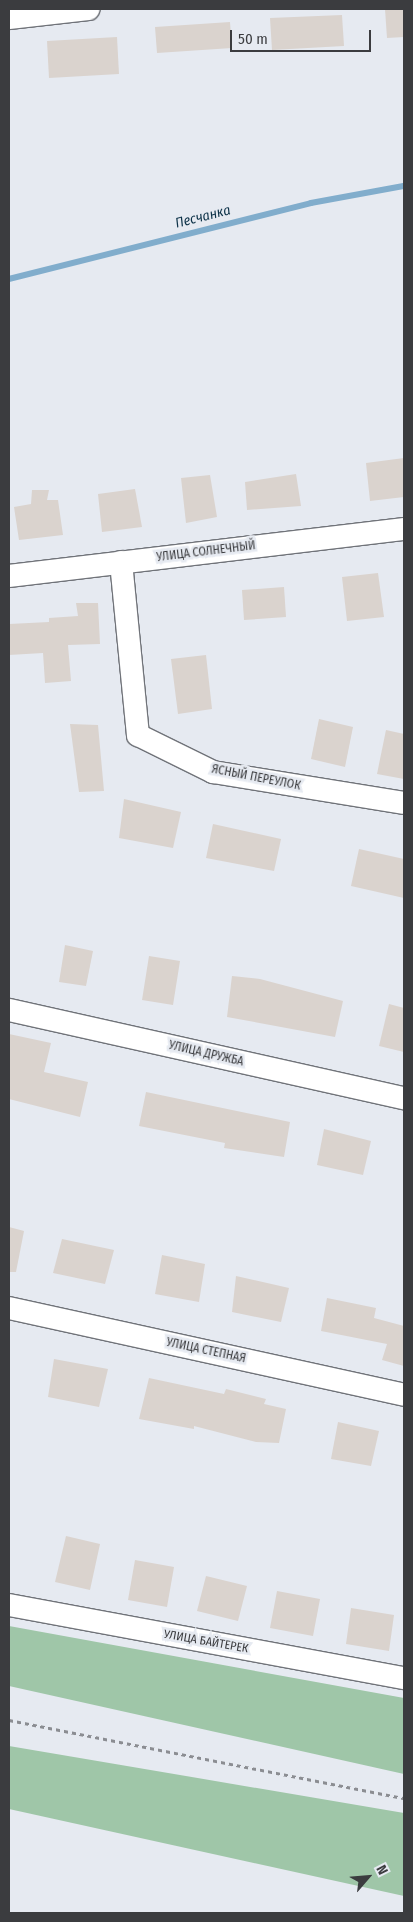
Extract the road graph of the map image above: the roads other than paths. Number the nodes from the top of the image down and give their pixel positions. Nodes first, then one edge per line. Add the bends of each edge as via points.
1 (88, 9) edge
2 (9, 18) edge
3 (404, 529) edge
4 (121, 562) junction
5 (9, 576) edge
6 (404, 803) edge
7 (9, 1010) edge
8 (404, 1098) edge
9 (9, 1308) edge
10 (404, 1395) edge
11 (9, 1605) edge
12 (404, 1678) edge

1 - 2 street
3 - 4 street, УЛИЦА СОЛНЕЧНЫЙ
4 - 5 street, УЛИЦА СОЛНЕЧНЫЙ
4 - 6 street, ЯСНЫЙ ПЕРЕУЛОК via 138,735 213,772
7 - 8 street, УЛИЦА ДРУЖБА
9 - 10 street, УЛИЦА СТЕПНАЯ
11 - 12 street, УЛИЦА БАЙТЕРЕК

